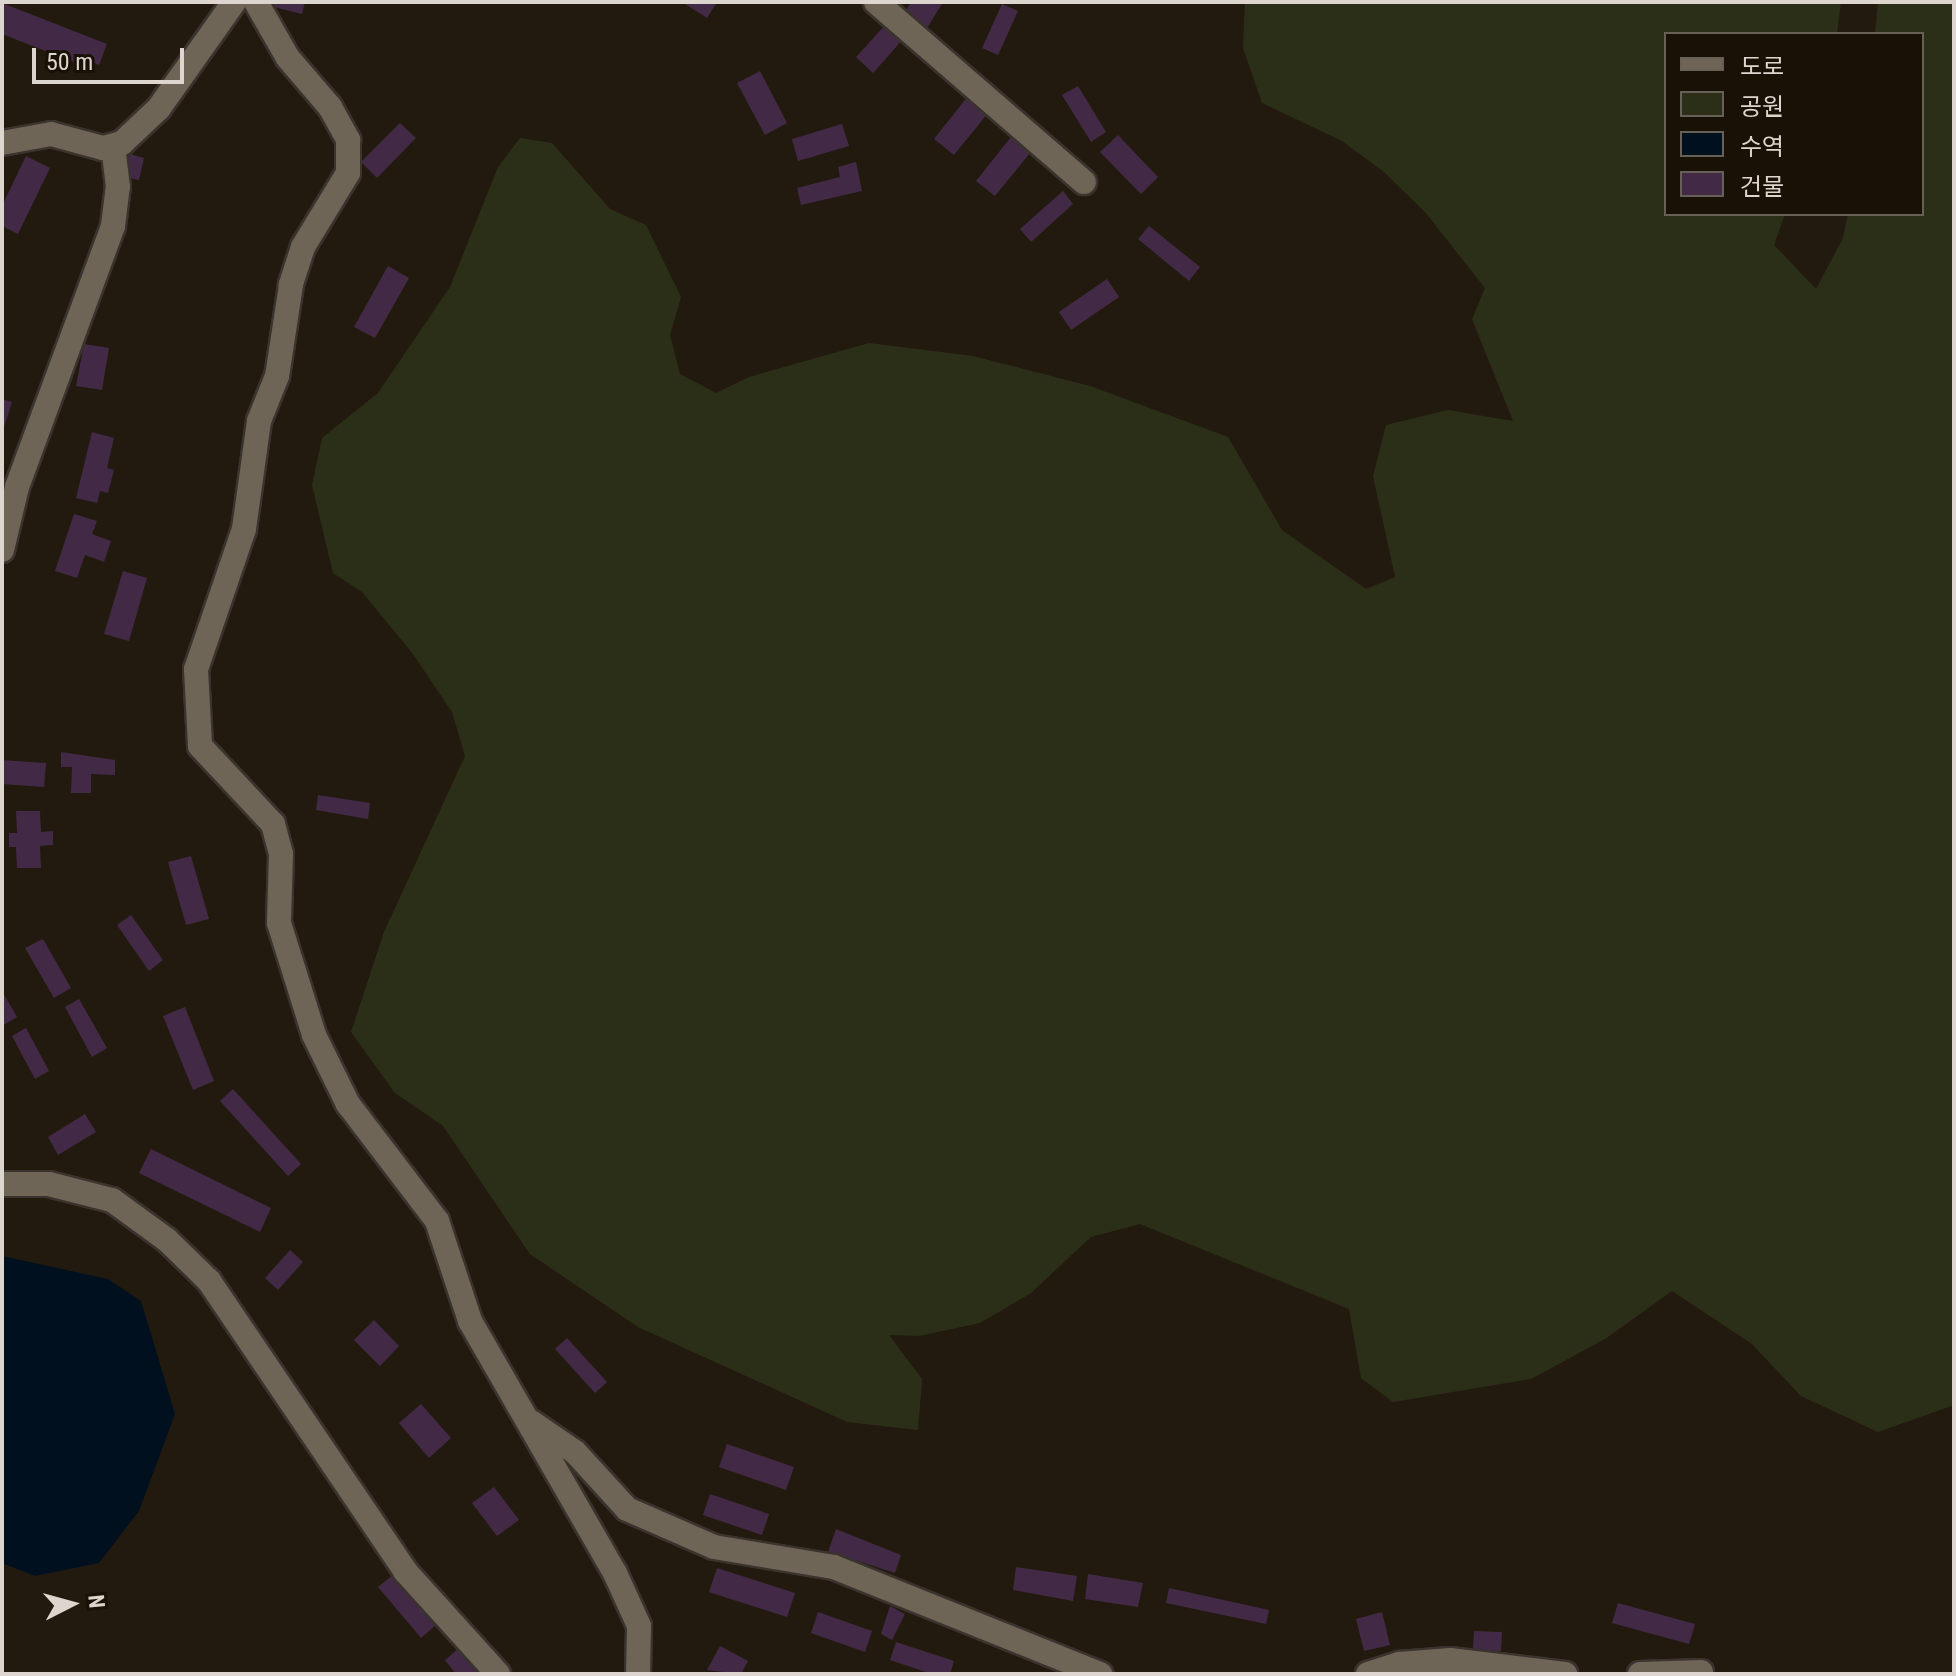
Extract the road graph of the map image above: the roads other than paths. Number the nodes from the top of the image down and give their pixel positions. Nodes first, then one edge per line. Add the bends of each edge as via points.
1 (234, 2) edge
2 (256, 2) edge
3 (876, 2) edge
4 (2, 143) edge
5 (113, 148) junction
6 (1084, 182) dead end
7 (2, 550) edge
8 (2, 1184) edge
9 (531, 1422) junction
10 (1701, 1672) dead end
11 (498, 1674) edge
12 (638, 1674) edge
13 (1100, 1674) edge
14 (1368, 1674) edge
15 (1565, 1674) edge
16 (1640, 1674) edge

1 - 5 street via 159,108
2 - 9 street via 288,58 330,107 348,140 348,173 303,247 288,297 277,376 259,421 244,529 196,669 200,746 273,824 281,854 279,923 314,1035 348,1104 437,1221 470,1321
3 - 6 street
4 - 5 street via 51,134
5 - 7 street via 118,187 113,226 17,487
8 - 11 street via 49,1184 112,1200 199,1271 405,1571
9 - 12 street via 639,1626
9 - 13 street via 575,1452 627,1509 714,1547 834,1567
10 - 16 street
14 - 15 street via 1399,1664 1450,1660

